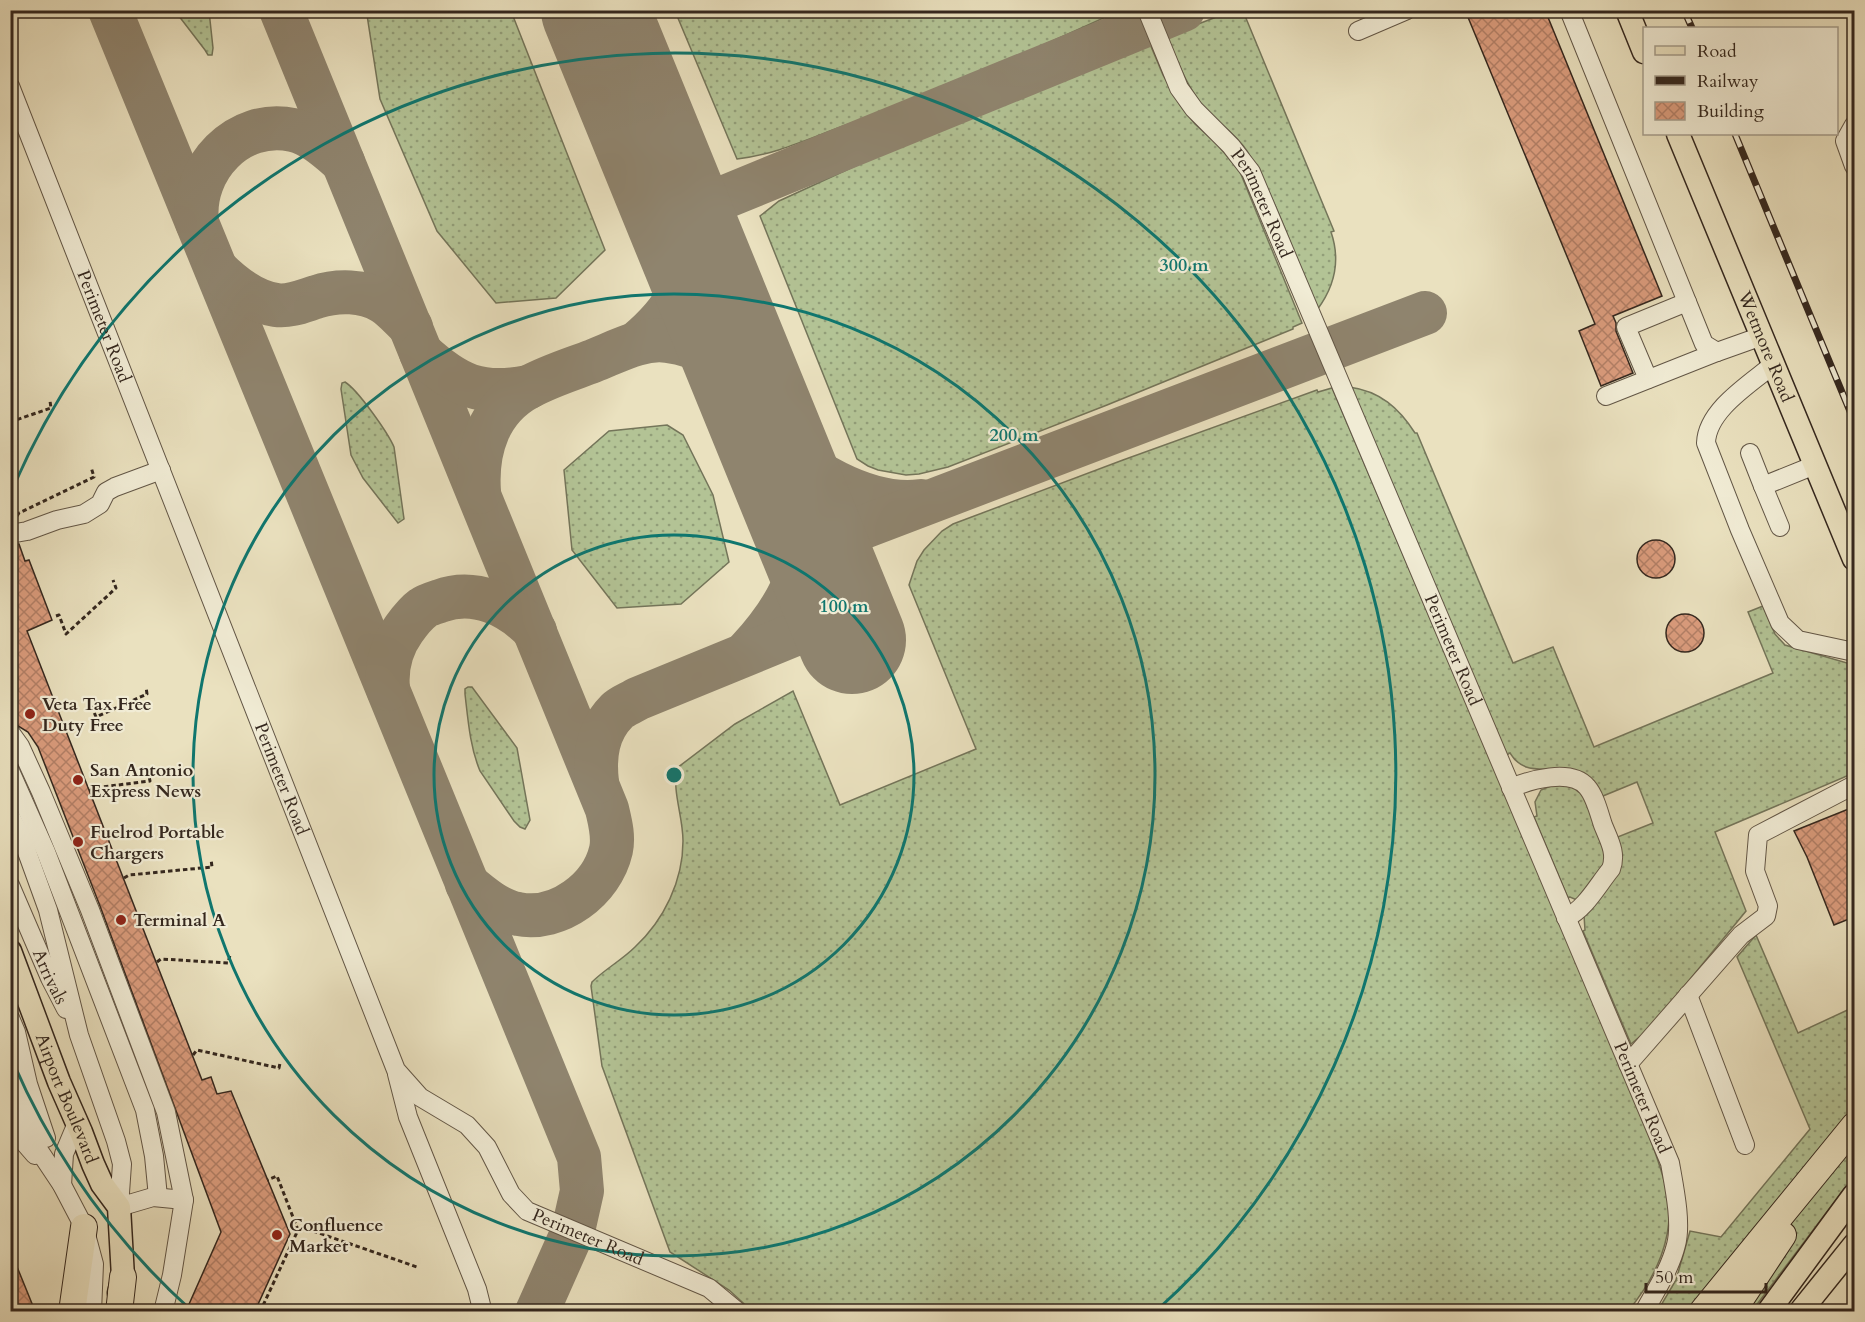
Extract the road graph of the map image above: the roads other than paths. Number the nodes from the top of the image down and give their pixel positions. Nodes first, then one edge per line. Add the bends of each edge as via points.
1 (1147, 10) edge
2 (1407, 10) edge
3 (1569, 10) edge
4 (1628, 10) edge
5 (1358, 31) dead end
6 (1643, 49) edge
7 (10, 86) edge
8 (1854, 125) edge
9 (1678, 135) edge
10 (1854, 166) edge
11 (1687, 302) junction
12 (1762, 336) junction
13 (1717, 352) junction
14 (1774, 364) junction
15 (1648, 380) junction
16 (1606, 396) dead end
17 (1750, 453) dead end
18 (1815, 465) junction
19 (161, 470) junction
20 (1763, 486) junction
21 (13, 527) edge
22 (1780, 527) dead end
23 (1854, 559) edge
24 (1854, 652) edge
25 (10, 732) edge
26 (10, 771) edge
27 (1854, 785) edge
28 (1511, 788) junction
29 (10, 815) edge
30 (10, 885) edge
31 (1566, 918) junction
32 (10, 951) edge
33 (1688, 995) junction
34 (10, 1018) edge
35 (79, 1035) junction
36 (1628, 1064) junction
37 (396, 1070) junction
38 (10, 1077) edge
39 (10, 1120) edge
40 (77, 1123) junction
41 (1851, 1130) edge
42 (1745, 1145) dead end
43 (62, 1185) junction
44 (1854, 1195) edge
45 (158, 1197) junction
46 (184, 1200) junction
47 (119, 1208) junction
48 (84, 1227) junction
49 (1854, 1245) edge
50 (123, 1277) joint
51 (72, 1311) edge
52 (92, 1311) edge
53 (117, 1311) edge
54 (163, 1311) edge
55 (479, 1311) edge
56 (738, 1311) edge
57 (1644, 1311) edge
58 (1702, 1311) edge
59 (1732, 1311) edge
60 (1768, 1311) edge
61 (1800, 1311) edge

1 - 28 street, Perimeter Road via 1179,88 1251,172
2 - 5 street
3 - 11 street
4 - 6 main road
7 - 19 street, Perimeter Road
8 - 10 street via 1845,141
9 - 12 main road, Wetmore Road
11 - 13 street via 1704,344
11 - 15 street via 1626,327
12 - 13 street
12 - 14 main road, Wetmore Road
13 - 15 street
14 - 18 main road, Wetmore Road
14 - 24 street via 1721,409 1707,431 1706,443 1780,623 1798,640
15 - 16 street
17 - 20 street
18 - 20 street
18 - 23 main road, Wetmore Road
19 - 21 street via 106,492 100,504 84,514 27,531
19 - 37 street, Perimeter Road
20 - 22 street
25 - 46 street via 41,792 152,1071 166,1112
26 - 45 street via 46,852 145,1110
27 - 33 street via 1758,835 1755,871 1768,906 1766,916 1741,935
28 - 31 street, Perimeter Road
28 - 31 street via 1537,779 1565,778 1587,786 1592,795 1611,844 1613,863 1583,905
29 - 35 street via 48,910
30 - 35 street, Arrivals
31 - 36 street, Perimeter Road
32 - 40 main road, Airport Boulevard
33 - 36 street
33 - 42 street
34 - 43 street
35 - 47 street via 122,1164
36 - 57 street, Perimeter Road via 1670,1163 1677,1201 1677,1244 1664,1278
37 - 55 street via 408,1117 477,1289
37 - 56 street, Perimeter Road via 420,1097 467,1125 488,1147 511,1194 527,1211 709,1288
38 - 43 street via 38,1149
39 - 43 street via 15,1132
40 - 43 street via 64,1154
40 - 47 main road, Airport Boulevard via 102,1185
41 - 58 highway
41 - 59 highway
43 - 48 street
44 - 60 main road
45 - 46 street
45 - 47 street
46 - 54 street
47 - 50 main road
48 - 51 highway
48 - 52 street via 94,1264
49 - 61 main road
50 - 53 highway

